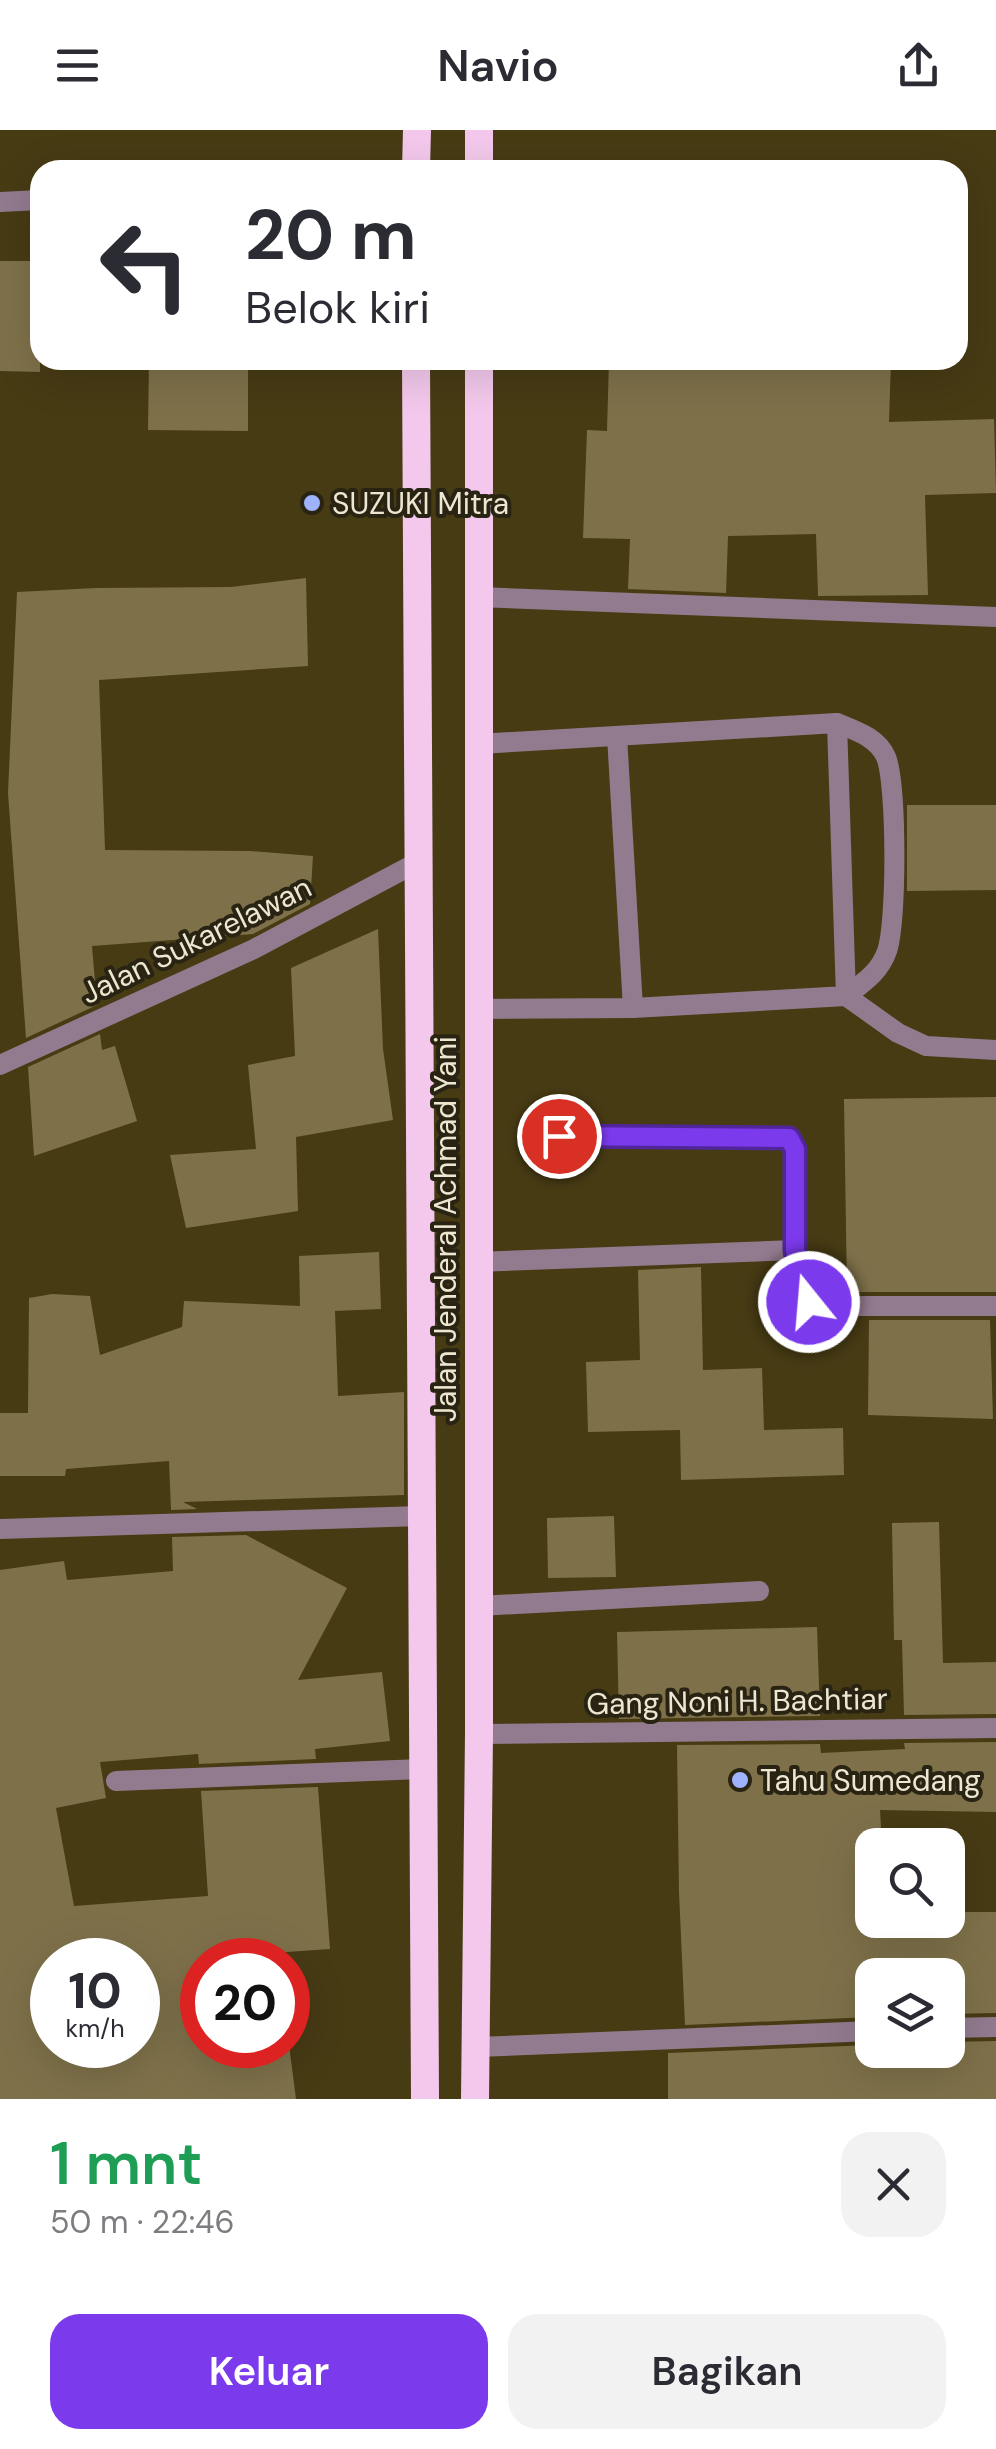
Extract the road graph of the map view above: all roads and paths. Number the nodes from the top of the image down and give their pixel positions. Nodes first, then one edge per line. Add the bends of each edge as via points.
1 (417, 130) edge
2 (479, 130) edge
3 (416, 160) edge
4 (479, 160) edge
5 (30, 200) edge
6 (0, 202) edge
7 (416, 370) edge
8 (479, 370) edge
9 (478, 596) junction
10 (996, 616) edge
11 (837, 723) junction
12 (617, 736) junction
13 (478, 744) junction
14 (416, 862) junction
15 (846, 996) junction
16 (633, 1008) junction
17 (478, 1009) junction
18 (996, 1050) edge
19 (0, 1065) edge
20 (559, 1136) dead end
21 (795, 1250) junction
22 (476, 1262) junction
23 (996, 1306) edge
24 (421, 1516) junction
25 (0, 1528) edge
26 (759, 1591) dead end
27 (478, 1606) junction
28 (996, 1728) edge
29 (479, 1734) junction
30 (422, 1769) junction
31 (116, 1781) dead end
32 (996, 2026) edge
33 (965, 2027) edge
34 (855, 2033) edge
35 (477, 2047) junction
36 (425, 2099) edge
37 (475, 2099) edge

1 - 3 highway
2 - 4 highway
5 - 6 street
7 - 14 highway, Jalan Jenderal Achmad Yani
8 - 9 highway, Jalan Jenderal Achmad Yani
9 - 10 street
9 - 13 highway, Jalan Jenderal Achmad Yani
11 - 12 street
11 - 15 street
11 - 15 street via 869,736 885,755 890,779 893,925 874,974
12 - 13 street
12 - 16 street
13 - 17 highway, Jalan Jenderal Achmad Yani
14 - 19 street, Jalan Sukarelawan via 254,949
14 - 24 highway, Jalan Jenderal Achmad Yani
15 - 16 street
15 - 18 street via 926,1046
16 - 17 street
17 - 22 highway, Jalan Jenderal Achmad Yani
20 - 21 street via 789,1138 795,1149
21 - 22 street
21 - 23 street via 802,1297 817,1306
22 - 27 highway, Jalan Jenderal Achmad Yani
24 - 25 street
24 - 30 highway, Jalan Jenderal Achmad Yani
26 - 27 street
27 - 29 highway, Jalan Jenderal Achmad Yani
28 - 29 street, Gang Noni H. Bachtiar
29 - 35 highway, Jalan Jenderal Achmad Yani
30 - 31 street
30 - 36 highway, Jalan Jenderal Achmad Yani
32 - 33 street
34 - 35 street
35 - 37 highway, Jalan Jenderal Achmad Yani

